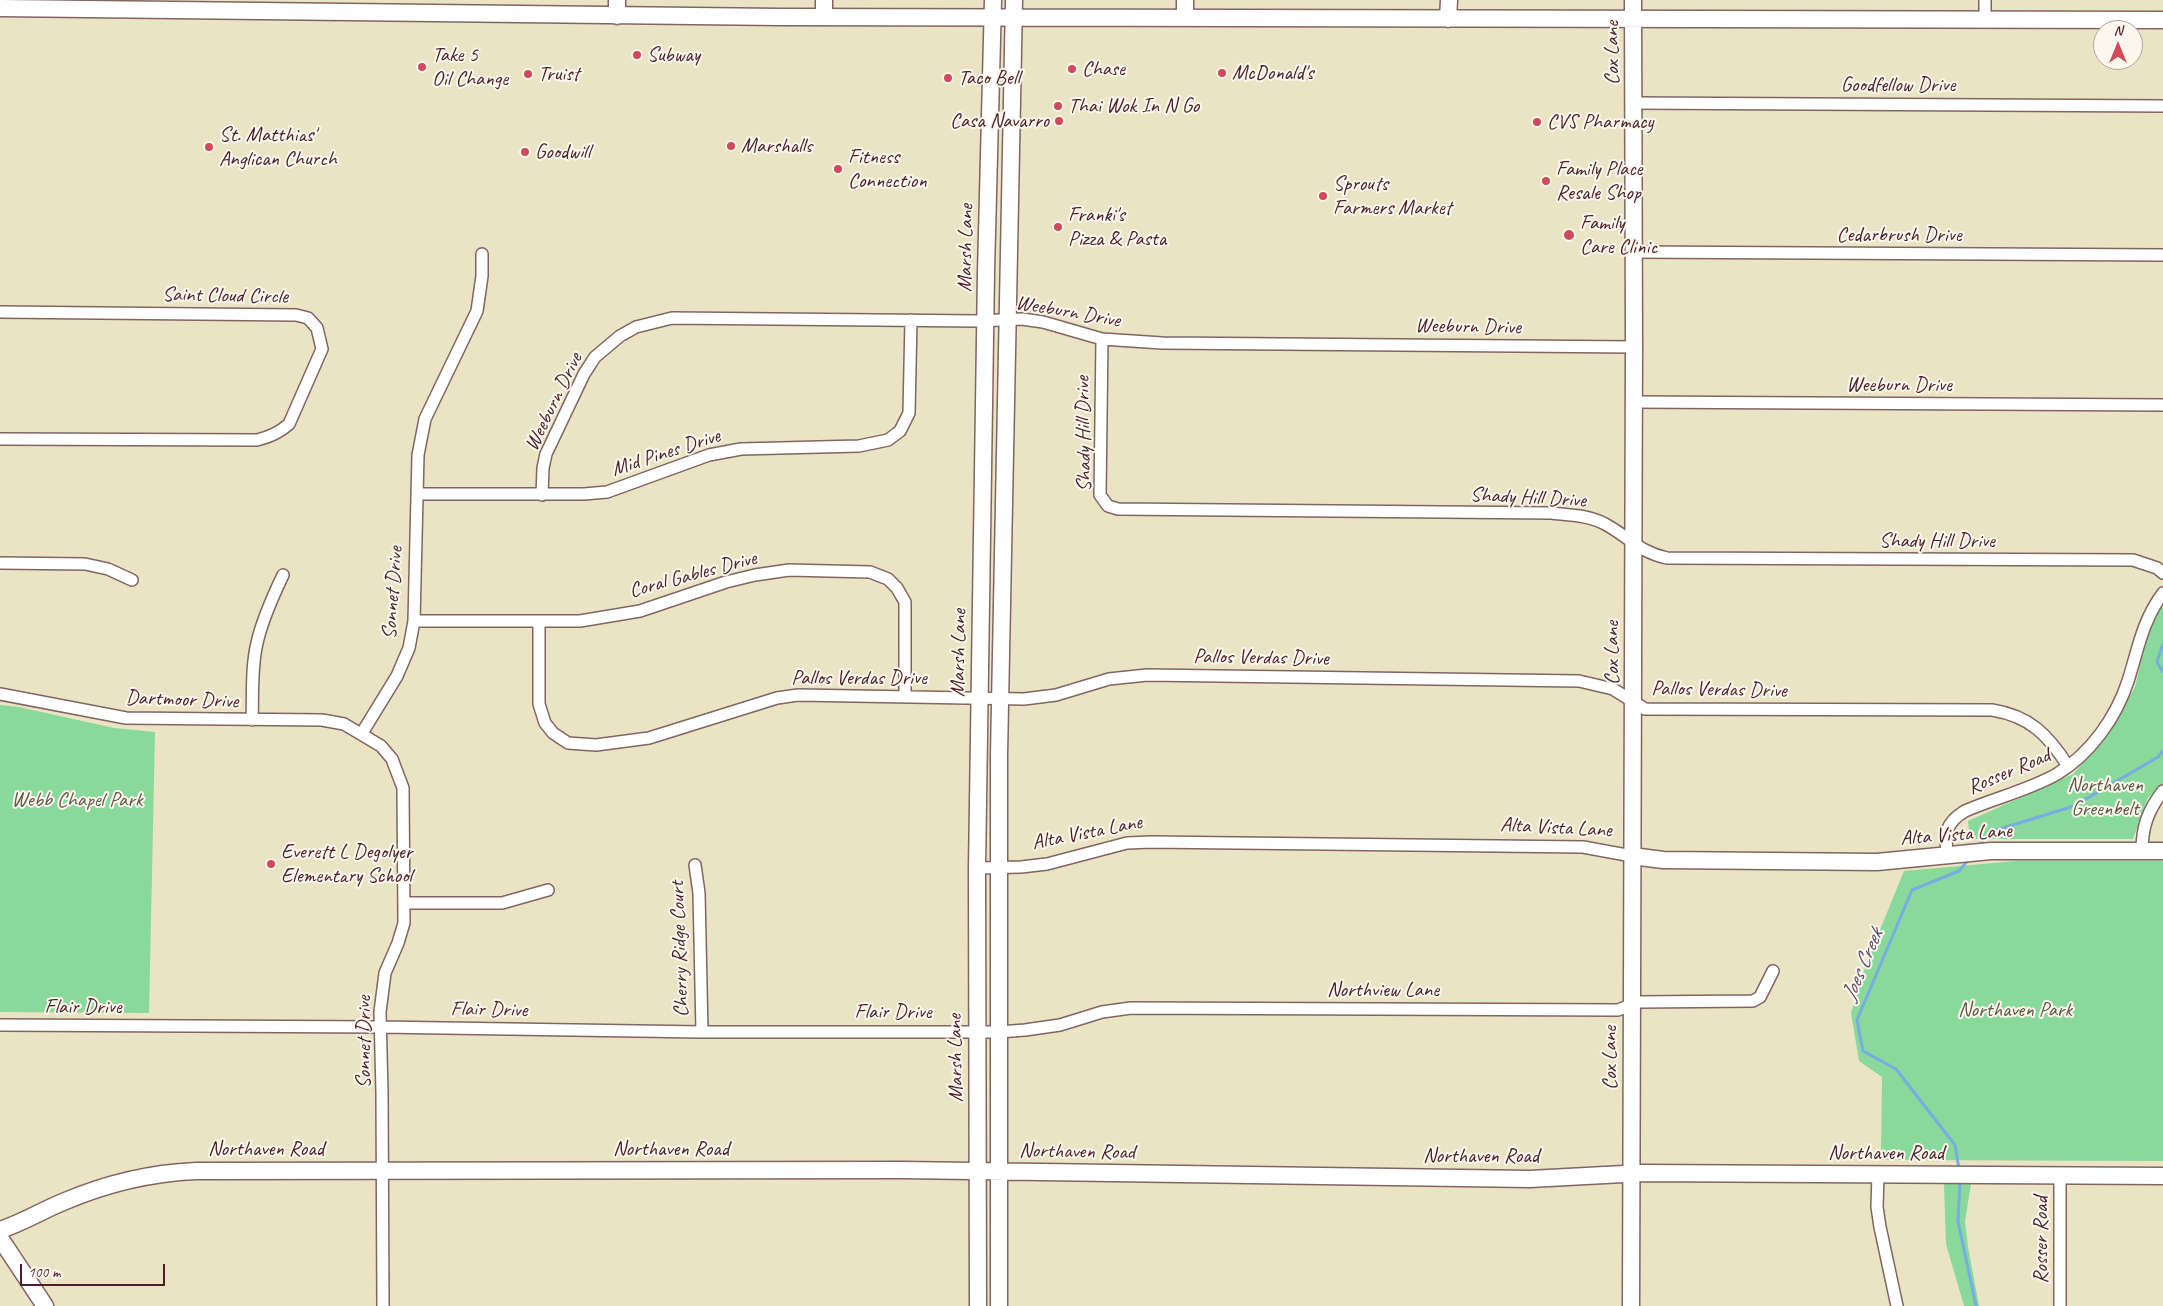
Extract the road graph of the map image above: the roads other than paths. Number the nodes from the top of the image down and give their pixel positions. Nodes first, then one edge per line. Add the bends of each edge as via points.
1 (824, 0) edge
2 (993, 0) edge
3 (1014, 0) edge
4 (1185, 0) edge
5 (1448, 0) edge
6 (1634, 0) edge
7 (1985, 0) edge
8 (92, 4) edge
9 (220, 5) edge
10 (342, 6) edge
11 (483, 7) edge
12 (0, 8) edge
13 (617, 8) edge
14 (824, 17) junction
15 (1185, 17) junction
16 (992, 18) junction
17 (1013, 18) junction
18 (1634, 18) junction
19 (1448, 19) junction
20 (1985, 20) junction
21 (2163, 20) edge
22 (1633, 103) junction
23 (2163, 106) edge
24 (1010, 162) junction
25 (989, 165) junction
26 (1634, 252) junction
27 (482, 254) dead end
28 (2163, 255) edge
29 (0, 312) edge
30 (1007, 318) junction
31 (911, 320) junction
32 (986, 320) junction
33 (1102, 339) junction
34 (1634, 347) junction
35 (1634, 402) junction
36 (2163, 405) edge
37 (0, 439) edge
38 (417, 494) junction
39 (542, 495) junction
40 (1634, 543) junction
41 (0, 563) edge
42 (2163, 573) edge
43 (283, 575) dead end
44 (132, 580) dead end
45 (2163, 593) edge
46 (414, 621) junction
47 (539, 621) junction
48 (0, 694) edge
49 (905, 696) junction
50 (980, 698) junction
51 (1000, 698) junction
52 (1633, 701) junction
53 (252, 720) junction
54 (362, 734) junction
55 (2068, 766) junction
56 (2163, 792) edge
57 (2142, 851) junction
58 (2163, 851) edge
59 (1951, 854) junction
60 (1632, 856) junction
61 (695, 865) dead end
62 (999, 867) junction
63 (977, 868) junction
64 (548, 890) dead end
65 (404, 903) junction
66 (1773, 971) dead end
67 (1631, 1005) junction
68 (0, 1025) edge
69 (380, 1027) junction
70 (977, 1031) junction
71 (702, 1032) junction
72 (999, 1032) junction
73 (383, 1170) junction
74 (978, 1171) junction
75 (999, 1171) junction
76 (1630, 1173) junction
77 (1878, 1174) junction
78 (2060, 1175) junction
79 (2163, 1176) edge
80 (0, 1230) edge
81 (0, 1238) edge
82 (45, 1306) edge
83 (383, 1306) edge
84 (978, 1306) edge
85 (999, 1306) edge
86 (1631, 1306) edge
87 (1897, 1306) edge
88 (2060, 1306) edge

1 - 14 main road
2 - 16 main road, Marsh Lane
3 - 17 main road, Marsh Lane
4 - 15 main road
5 - 19 main road
6 - 18 main road, Cox Lane
7 - 20 street
8 - 9 main road
8 - 12 main road
9 - 10 main road
10 - 11 main road
11 - 13 main road
13 - 14 main road
14 - 16 main road
15 - 17 main road
15 - 19 main road
16 - 17 main road
16 - 25 main road, Marsh Lane
17 - 24 main road, Marsh Lane
18 - 19 main road
18 - 20 main road
18 - 22 main road, Cox Lane
20 - 21 main road
22 - 23 street, Goodfellow Drive
22 - 26 main road, Cox Lane
24 - 25 main road
24 - 30 main road, Marsh Lane
25 - 32 main road, Marsh Lane
26 - 28 street, Cedarbrush Drive
26 - 34 main road, Cox Lane
27 - 38 street, Sonnet Drive via 477,310 425,419 418,454
29 - 37 street, Saint Cloud Circle via 296,315 308,318 317,328 322,349 289,424 270,437 257,440
30 - 32 street, Weeburn Drive
30 - 33 street, Weeburn Drive via 1044,322
30 - 51 main road, Marsh Lane
31 - 32 street, Weeburn Drive
31 - 39 street, Weeburn Drive via 672,318 636,327 601,351 584,374 546,454
31 - 39 street, Mid Pines Drive via 909,413 900,431 888,440 859,446 741,449 709,455 607,492
32 - 50 main road, Marsh Lane
33 - 34 street, Weeburn Drive via 1162,343
33 - 40 street, Shady Hill Drive via 1100,495 1108,506 1118,509 1565,514 1604,524
34 - 35 main road, Cox Lane
35 - 36 street, Weeburn Drive
35 - 40 main road, Cox Lane
38 - 39 street, Mid Pines Drive
38 - 46 street, Sonnet Drive
40 - 42 street, Shady Hill Drive via 1644,552 1667,558 2132,560
40 - 52 main road, Cox Lane
41 - 44 street via 85,564 108,569
43 - 53 street via 257,643
45 - 55 street, Rosser Road via 2142,630 2127,683 2111,716 2096,739
46 - 47 street, Coral Gables Drive
46 - 54 street, Sonnet Drive via 409,648 397,676
47 - 49 street, Pallos Verdas Drive via 539,704 545,723 568,743 596,745 649,738 776,698
47 - 49 street, Coral Gables Drive via 580,621 640,611 726,582 788,570 870,572 888,579 905,602
48 - 53 street, Dartmoor Drive via 126,718
49 - 50 street, Pallos Verdas Drive
50 - 51 street, Pallos Verdas Drive
50 - 63 main road, Marsh Lane
51 - 52 street, Pallos Verdas Drive via 1024,699 1056,694 1109,679 1147,675 1579,681 1613,689
51 - 62 main road, Marsh Lane
52 - 55 street, Pallos Verdas Drive via 1645,709 1992,710 2029,722 2047,737
52 - 60 main road, Cox Lane
53 - 54 street, Dartmoor Drive via 322,720 344,724
54 - 65 street, Sonnet Drive via 381,746 392,759 403,788
55 - 59 street, Rosser Road via 2041,782 1954,818 1947,828 1945,840
56 - 57 street via 2150,808 2144,825
57 - 58 main road, Alta Vista Lane
57 - 59 main road, Alta Vista Lane via 1991,850
59 - 60 main road, Alta Vista Lane via 1877,862 1663,860
60 - 62 street, Alta Vista Lane via 1583,846 1151,842 1108,847 1047,864
60 - 67 main road, Cox Lane
61 - 71 street, Cherry Ridge Court via 699,894
62 - 63 street, Alta Vista Lane
62 - 72 main road, Marsh Lane
63 - 70 main road, Marsh Lane
64 - 65 street via 502,903
65 - 69 street, Sonnet Drive via 404,923 385,972
66 - 67 street, Northview Lane via 1760,997 1753,1001 1639,1002
67 - 72 street, Northview Lane via 1618,1010 1131,1008 1102,1012 1060,1025
67 - 76 main road, Cox Lane
68 - 69 street, Flair Drive
69 - 71 street, Flair Drive
69 - 73 street, Sonnet Drive
70 - 71 street, Flair Drive
70 - 72 street, Northview Lane
70 - 74 main road, Marsh Lane
72 - 75 main road, Marsh Lane
73 - 74 main road, Northaven Road
73 - 80 main road, Northaven Road via 170,1172 97,1189
73 - 83 street, Sonnet Drive
74 - 75 main road, Northaven Road
74 - 84 main road, Marsh Lane
75 - 76 main road, Northaven Road via 1530,1179
75 - 85 main road, Marsh Lane
76 - 77 main road, Northaven Road
76 - 86 main road, Cox Lane
77 - 78 main road, Northaven Road
77 - 87 street via 1880,1227
78 - 79 main road, Northaven Road
78 - 88 street, Rosser Road
81 - 82 main road

